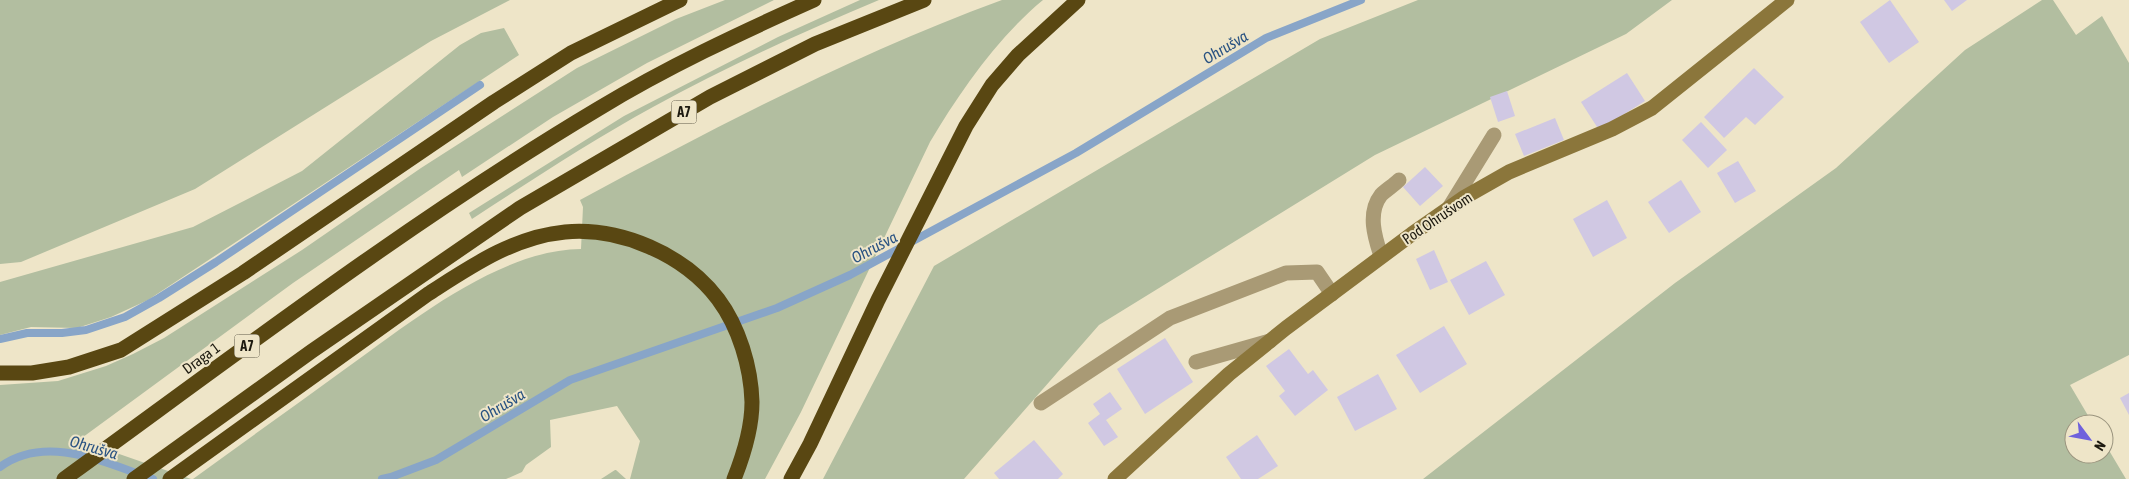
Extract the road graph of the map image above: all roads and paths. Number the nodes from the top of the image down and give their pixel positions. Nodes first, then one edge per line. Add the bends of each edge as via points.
1 (680, 0) edge
2 (814, 0) edge
3 (924, 0) edge
4 (1078, 0) edge
5 (1787, 0) edge
6 (1494, 135) dead end
7 (1399, 180) dead end
8 (1449, 208) junction
9 (1382, 256) junction
10 (1332, 294) junction
11 (1270, 341) junction
12 (1196, 362) dead end
13 (0, 373) edge
14 (1041, 403) dead end
15 (64, 479) edge
16 (134, 479) edge
17 (170, 479) edge
18 (734, 479) edge
19 (791, 479) edge
20 (1115, 479) edge

1 - 13 highway via 570,53 243,273 121,350 69,367 32,373
2 - 15 highway, Draga 1 / A7 via 722,41 598,109 432,215
3 - 16 highway, A7 via 816,44 710,97 520,208
4 - 19 highway via 1018,55 992,85 966,126
5 - 8 street, Pod Ohrušvom via 1652,108 1612,129 1509,172
6 - 8 lane
7 - 9 lane via 1381,196 1375,209 1376,239
8 - 9 street, Pod Ohrušvom
9 - 10 street, Pod Ohrušvom
10 - 11 street, Pod Ohrušvom
10 - 14 lane via 1317,272 1286,272 1170,318
11 - 12 lane
11 - 20 street, Pod Ohrušvom via 1229,374
17 - 18 highway via 468,268 524,242 564,232 584,231 632,240 655,249 702,281 718,300 741,345 749,372 750,431

